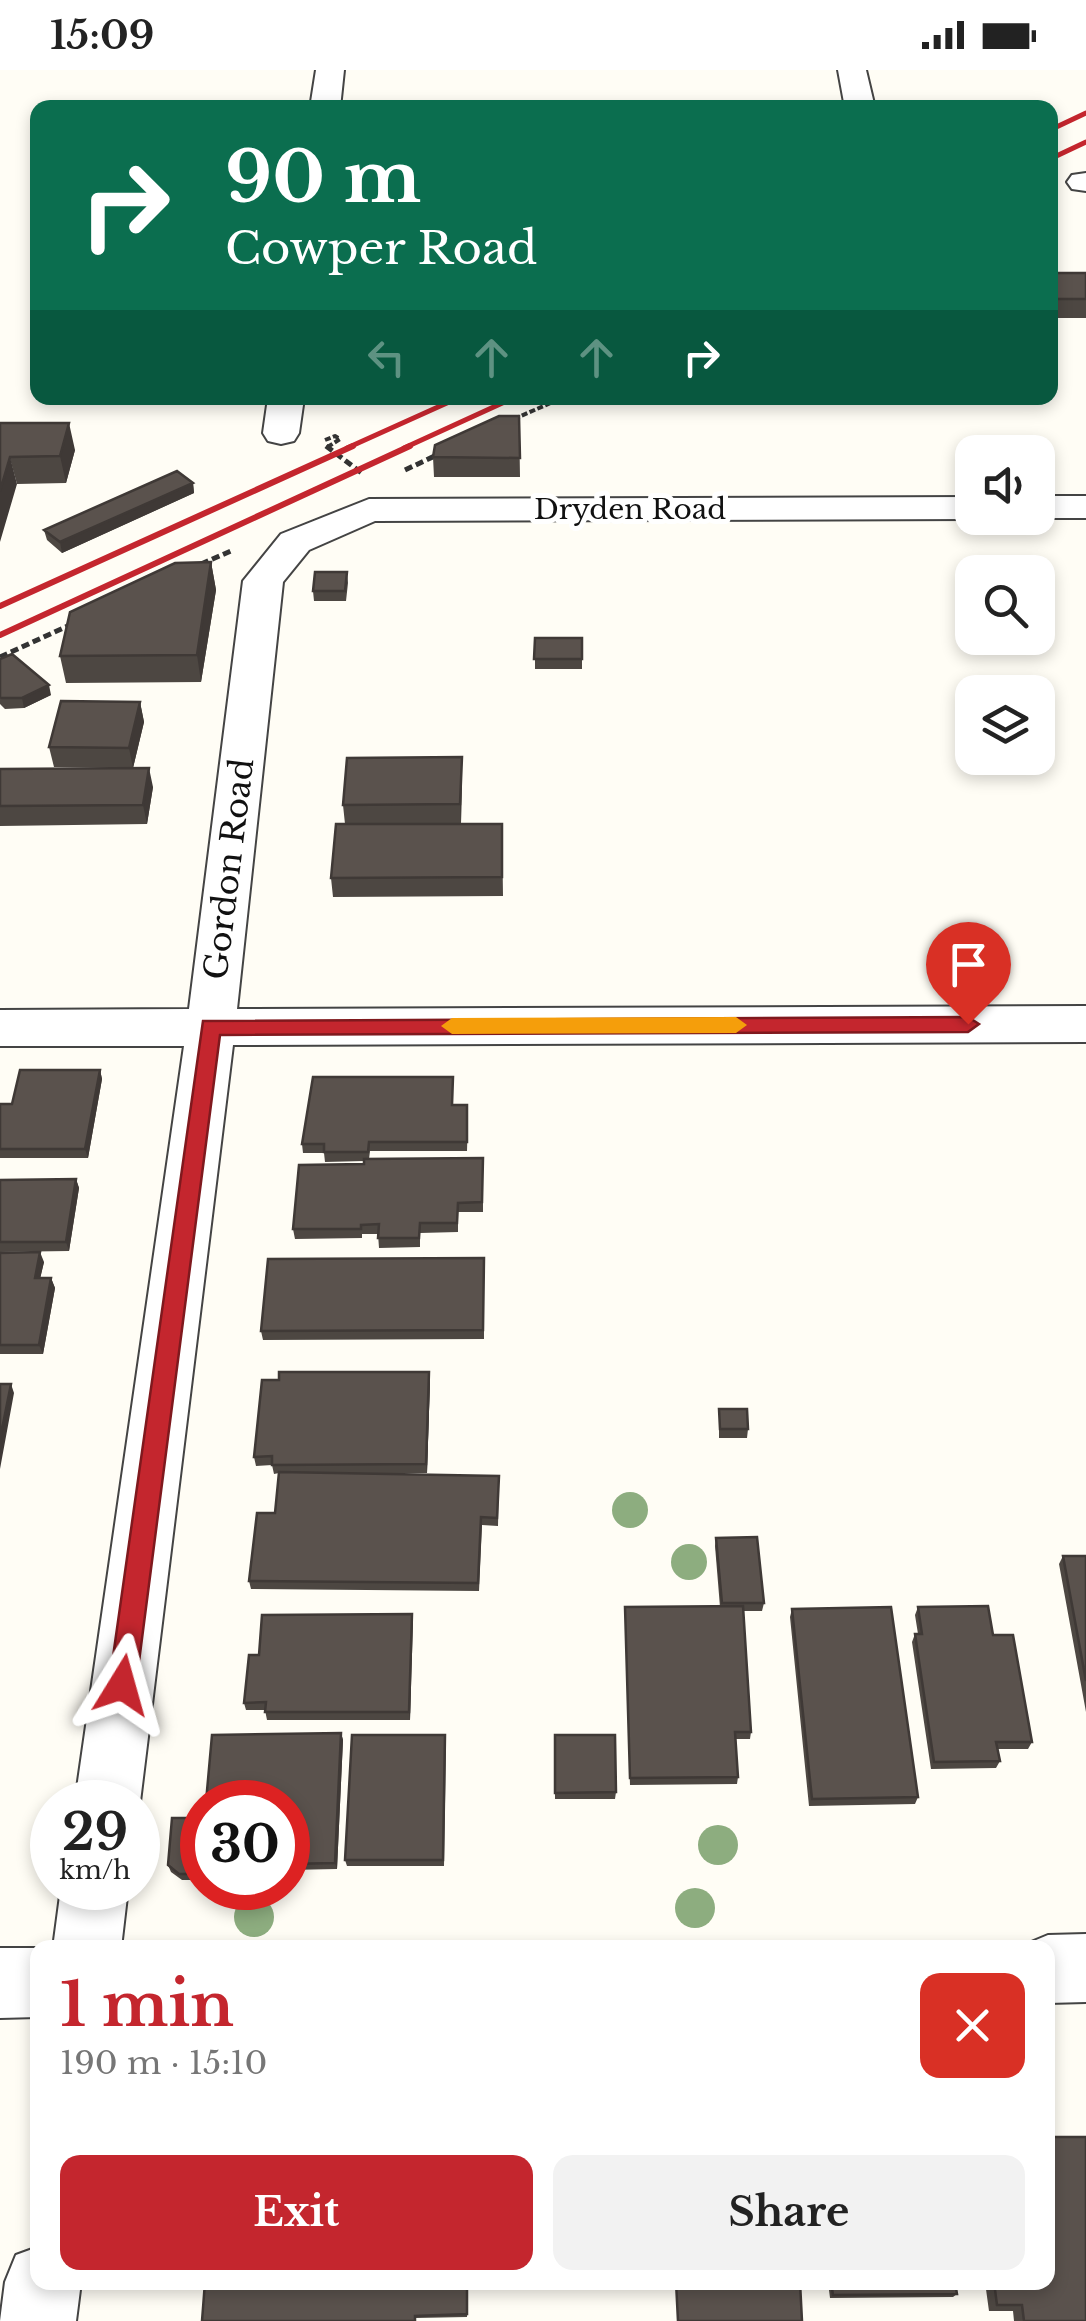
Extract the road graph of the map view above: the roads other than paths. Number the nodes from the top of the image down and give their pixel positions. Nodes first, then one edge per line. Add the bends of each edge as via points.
1 (330, 70) edge
2 (852, 70) edge
3 (326, 100) edge
4 (858, 100) edge
5 (1086, 507) edge
6 (955, 508) edge
7 (1055, 508) edge
8 (295, 542) joint
9 (1086, 1024) edge
10 (211, 1027) junction
11 (0, 1028) edge
12 (109, 1780) edge
13 (92, 1910) edge
14 (87, 1940) edge
15 (1086, 1968) edge
16 (1055, 1969) edge
17 (30, 1982) edge
18 (0, 1983) edge
19 (42, 2290) edge
20 (38, 2321) edge

1 - 3 street
2 - 4 street
5 - 7 street
6 - 8 street, Dryden Road via 364,493 369,510
8 - 10 street, Gordon Road via 263,581
9 - 10 street
10 - 11 street
10 - 12 street, Gordon Road
13 - 14 street
15 - 16 street
17 - 18 street
19 - 20 street

